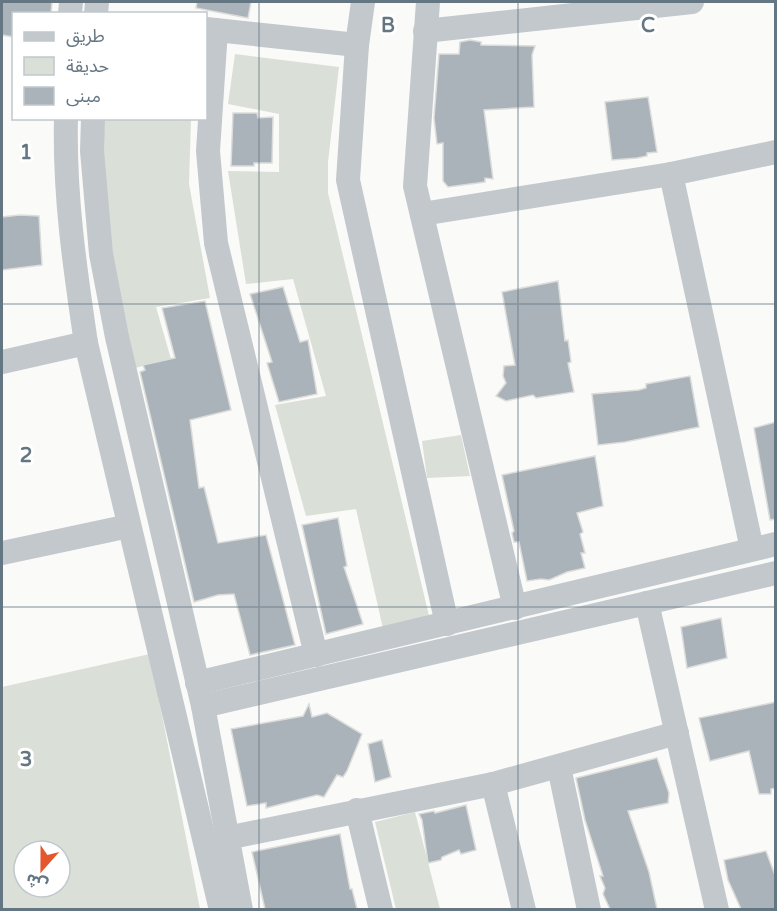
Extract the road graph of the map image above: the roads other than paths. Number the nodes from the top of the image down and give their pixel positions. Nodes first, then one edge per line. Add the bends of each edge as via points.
1 (363, 2) edge
2 (428, 2) edge
3 (692, 2) edge
4 (211, 29) edge
5 (425, 31) junction
6 (357, 45) junction
7 (66, 120) edge
8 (93, 120) edge
9 (776, 152) edge
10 (671, 174) junction
11 (422, 214) junction
12 (86, 343) junction
13 (2, 362) edge
14 (129, 525) junction
15 (764, 547) edge
16 (2, 553) edge
17 (776, 573) edge
18 (647, 603) junction
19 (515, 608) junction
20 (447, 624) junction
21 (316, 655) junction
22 (200, 694) junction
23 (677, 733) junction
24 (559, 767) junction
25 (493, 784) junction
26 (357, 810) junction
27 (227, 838) junction
28 (221, 909) edge
29 (241, 909) edge
30 (381, 909) edge
31 (524, 909) edge
32 (589, 909) edge
33 (717, 909) edge

1 - 6 street
2 - 5 street
3 - 5 street
4 - 6 street
4 - 21 street via 207,151 216,243
5 - 11 street via 415,186
6 - 20 street via 348,180
7 - 12 street via 73,261
8 - 22 street via 101,254
9 - 10 street
10 - 11 street
10 - 15 street
11 - 19 street
12 - 13 street
12 - 14 street
14 - 16 street
14 - 28 street
15 - 19 street
17 - 18 street
18 - 22 street
18 - 23 street
19 - 20 street
20 - 21 street
21 - 22 street
22 - 27 street
23 - 24 street
23 - 33 street
24 - 25 street
24 - 32 street
25 - 26 street
25 - 31 street
26 - 27 street
26 - 30 street
27 - 29 street

